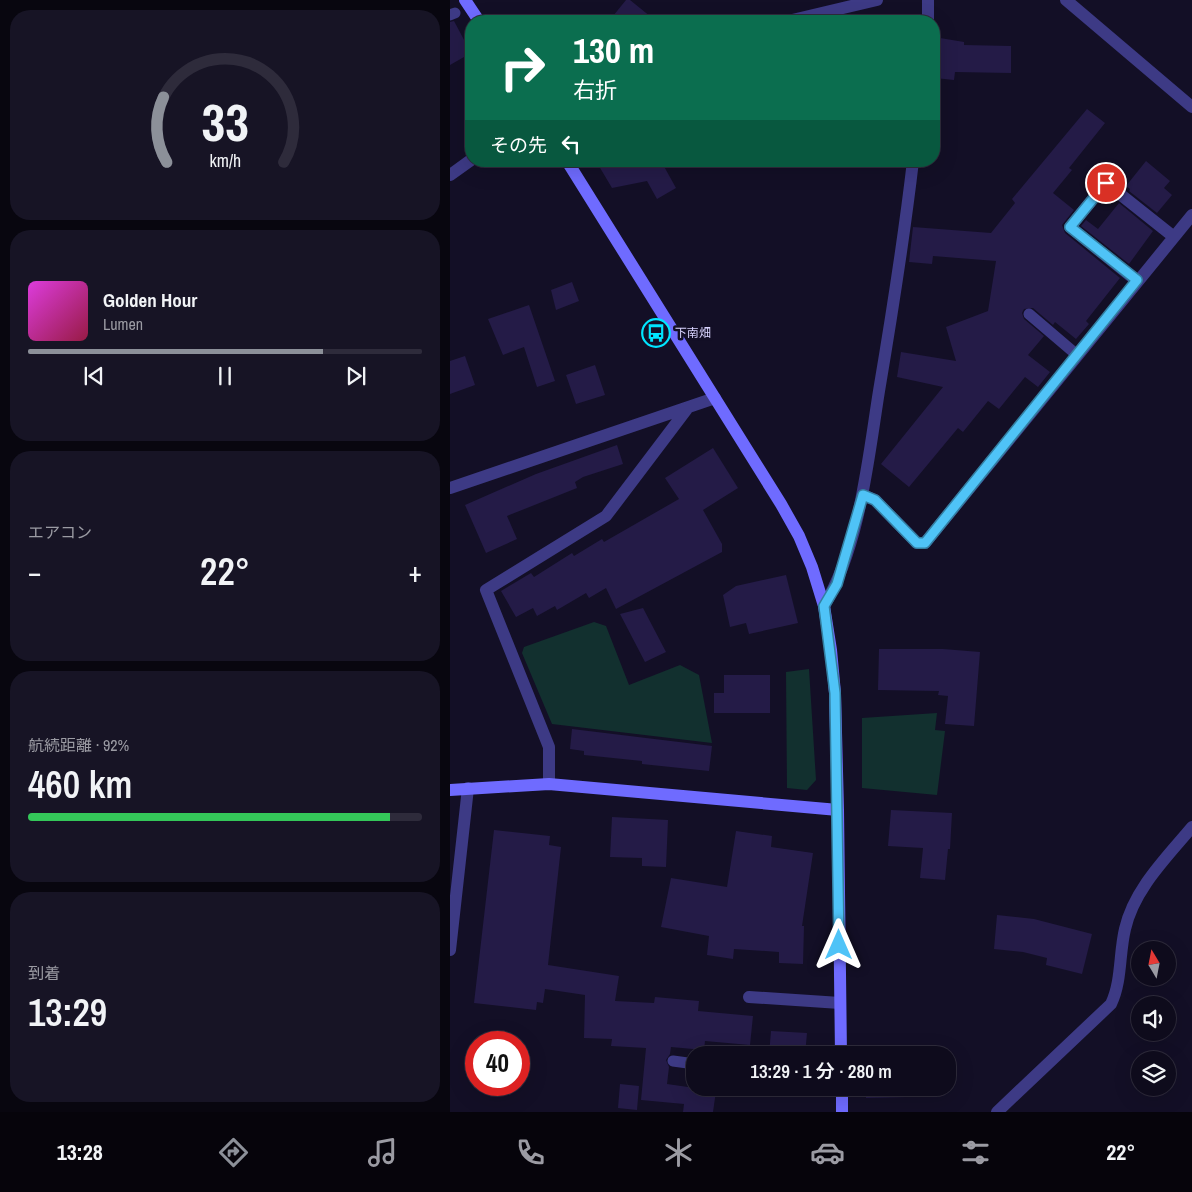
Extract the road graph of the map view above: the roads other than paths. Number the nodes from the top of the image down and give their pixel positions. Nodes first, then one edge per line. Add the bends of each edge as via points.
1 (465, 0) edge
2 (877, 0) edge
3 (928, 0) edge
4 (1066, 0) edge
5 (475, 15) edge
6 (813, 15) edge
7 (928, 15) edge
8 (1192, 107) edge
9 (465, 164) edge
10 (571, 167) edge
11 (912, 167) edge
12 (450, 175) edge
13 (1192, 215) edge
14 (1174, 237) junction
15 (1137, 280) junction
16 (1029, 314) dead end
17 (1077, 355) junction
18 (715, 398) junction
19 (687, 409) junction
20 (450, 488) edge
21 (863, 495) junction
22 (824, 606) junction
23 (549, 784) junction
24 (468, 788) junction
25 (450, 790) edge
26 (838, 810) junction
27 (1192, 827) edge
28 (450, 950) edge
29 (749, 997) dead end
30 (840, 1003) junction
31 (841, 1046) edge
32 (673, 1061) dead end
33 (686, 1063) edge
34 (842, 1096) edge
35 (842, 1112) edge
36 (997, 1112) edge

1 - 5 street
2 - 6 street
3 - 7 street
4 - 8 street
9 - 12 street
10 - 18 street
11 - 21 street via 906,227
13 - 14 street
14 - 15 street
14 - 15 street via 1106,183 1070,227
15 - 17 street
16 - 17 lane
17 - 21 street via 925,543 917,543 875,500
18 - 19 street
18 - 22 street via 799,536
19 - 20 street
19 - 23 street via 606,516 486,590 549,747
21 - 22 street via 837,584
22 - 26 street via 835,693
23 - 24 street
23 - 26 street
24 - 25 street
24 - 28 street
26 - 30 street
27 - 36 street via 1147,883 1130,916 1125,928 1116,993 1111,1004
29 - 30 street
30 - 31 street
32 - 33 lane
34 - 35 street

